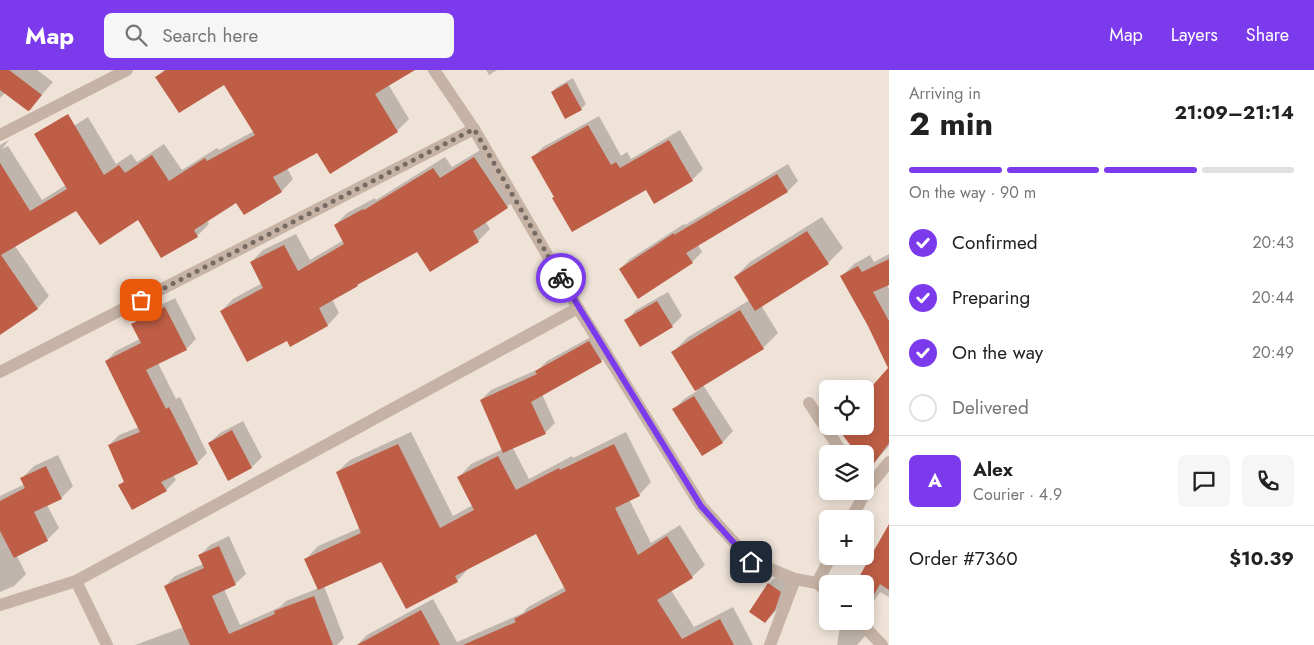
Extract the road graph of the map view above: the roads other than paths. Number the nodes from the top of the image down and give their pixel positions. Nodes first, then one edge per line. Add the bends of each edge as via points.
1 (127, 70) edge
2 (434, 70) edge
3 (474, 129) junction
4 (0, 135) edge
5 (578, 308) junction
6 (0, 372) edge
7 (809, 403) dead end
8 (837, 445) edge
9 (889, 462) edge
10 (874, 479) edge
11 (826, 565) edge
12 (795, 579) junction
13 (76, 581) junction
14 (817, 583) joint
15 (0, 605) edge
16 (868, 630) edge
17 (107, 645) edge
18 (770, 645) edge
19 (882, 645) edge

1 - 4 street
2 - 3 street
3 - 5 street
3 - 6 street
5 - 12 street via 701,506 751,562
5 - 13 street
7 - 8 street
9 - 10 street
11 - 14 street
12 - 14 street
12 - 18 street
13 - 15 street
13 - 17 street
16 - 19 street

